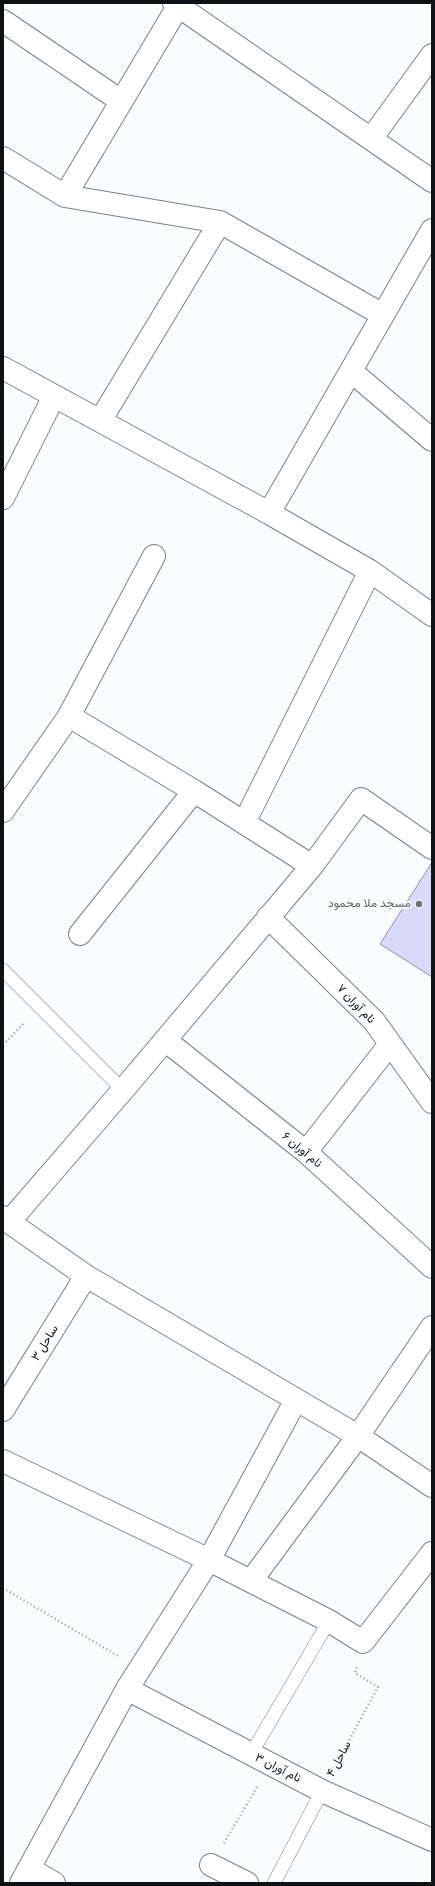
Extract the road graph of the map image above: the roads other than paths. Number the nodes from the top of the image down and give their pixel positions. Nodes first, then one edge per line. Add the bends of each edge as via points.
1 (177, 4) edge
2 (3, 21) edge
3 (432, 55) edge
4 (121, 101) junction
5 (371, 139) junction
6 (3, 158) edge
7 (432, 181) edge
8 (65, 196) junction
9 (220, 222) junction
10 (432, 230) edge
11 (383, 315) junction
12 (3, 368) edge
13 (351, 371) junction
14 (54, 396) junction
15 (100, 421) junction
16 (432, 440) edge
17 (3, 498) edge
18 (269, 513) junction
19 (154, 556) dead end
20 (370, 570) junction
21 (432, 615) edge
22 (70, 716) junction
23 (194, 791) junction
24 (3, 811) edge
25 (244, 823) junction
26 (432, 848) edge
27 (312, 866) junction
28 (268, 917) junction
29 (80, 934) dead end
30 (3, 970) edge
31 (165, 1040) junction
32 (390, 1044) junction
33 (122, 1090) junction
34 (432, 1102) edge
35 (306, 1152) junction
36 (6, 1219) edge
37 (432, 1267) edge
38 (86, 1276) junction
39 (432, 1327) edge
40 (6, 1398) edge
41 (296, 1400) junction
42 (358, 1436) junction
43 (3, 1461) edge
44 (432, 1486) edge
45 (432, 1554) edge
46 (209, 1560) junction
47 (250, 1581) junction
48 (329, 1621) junction
49 (127, 1689) junction
50 (251, 1754) junction
51 (322, 1791) junction
52 (432, 1840) edge
53 (211, 1865) road end
54 (26, 1876) edge
55 (54, 1883) edge
56 (247, 1883) edge
57 (274, 1883) edge

1 - 4 street
1 - 5 street
2 - 4 street
3 - 5 street
4 - 8 street
5 - 7 street
6 - 8 street
8 - 9 street
9 - 11 street
9 - 15 street
10 - 11 street
11 - 13 street
12 - 14 street
13 - 16 street
13 - 18 street
14 - 15 street
14 - 17 street
15 - 18 street
18 - 20 street
19 - 22 street
20 - 21 street
20 - 25 street
22 - 23 street
22 - 24 street
23 - 25 street
23 - 29 street
25 - 27 street
26 - 27 street via 360,799
27 - 28 street
28 - 31 street
28 - 32 street, نام آوران ۷ via 374,1021
30 - 33 lane
31 - 33 street
31 - 35 street, نام آوران ۶
32 - 34 street, نام آوران ۷
32 - 35 street
33 - 36 street
35 - 37 street, نام آوران ۶
36 - 38 street
38 - 40 street, ساحل ۳
38 - 41 street
39 - 42 street
41 - 42 street
41 - 46 street
42 - 44 street
42 - 47 street
43 - 46 street
45 - 48 street via 363,1642
46 - 47 street
46 - 49 street
47 - 48 street
48 - 50 lane
49 - 50 street, نام آوران ۳
49 - 54 street
50 - 51 street, نام آوران ۳
51 - 52 street, نام آوران ۳
51 - 57 lane, ساحل ۴
53 - 56 street
54 - 55 street

